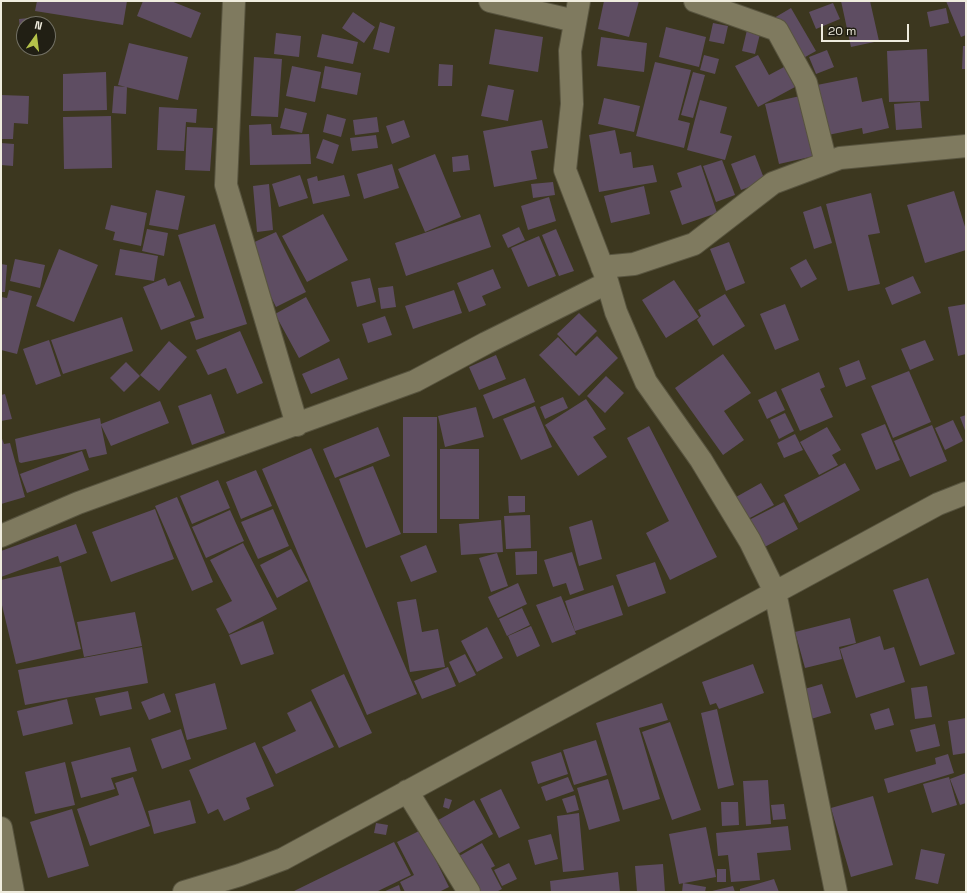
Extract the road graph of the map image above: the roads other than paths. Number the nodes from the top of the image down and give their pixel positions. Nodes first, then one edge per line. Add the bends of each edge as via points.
1 (234, 1) edge
2 (490, 1) edge
3 (695, 1) edge
4 (577, 11) edge
5 (966, 146) edge
6 (826, 163) junction
7 (605, 275) junction
8 (297, 425) junction
9 (966, 493) edge
10 (1, 536) edge
11 (775, 592) junction
12 (408, 791) junction
13 (1, 828) edge
14 (13, 892) edge
15 (184, 892) edge
16 (469, 892) edge
17 (836, 892) edge

1 - 8 street via 226,185
2 - 4 street
3 - 6 street via 777,30 806,83
4 - 7 street via 570,51 572,104 565,170
5 - 6 street via 840,158
6 - 7 street via 773,183 694,244
7 - 8 street via 415,381
7 - 11 street via 616,312 646,382 701,460 750,541
8 - 10 street via 78,503
9 - 11 street via 938,504
11 - 12 street
11 - 17 street
12 - 15 street via 283,859
12 - 16 street
13 - 14 street

